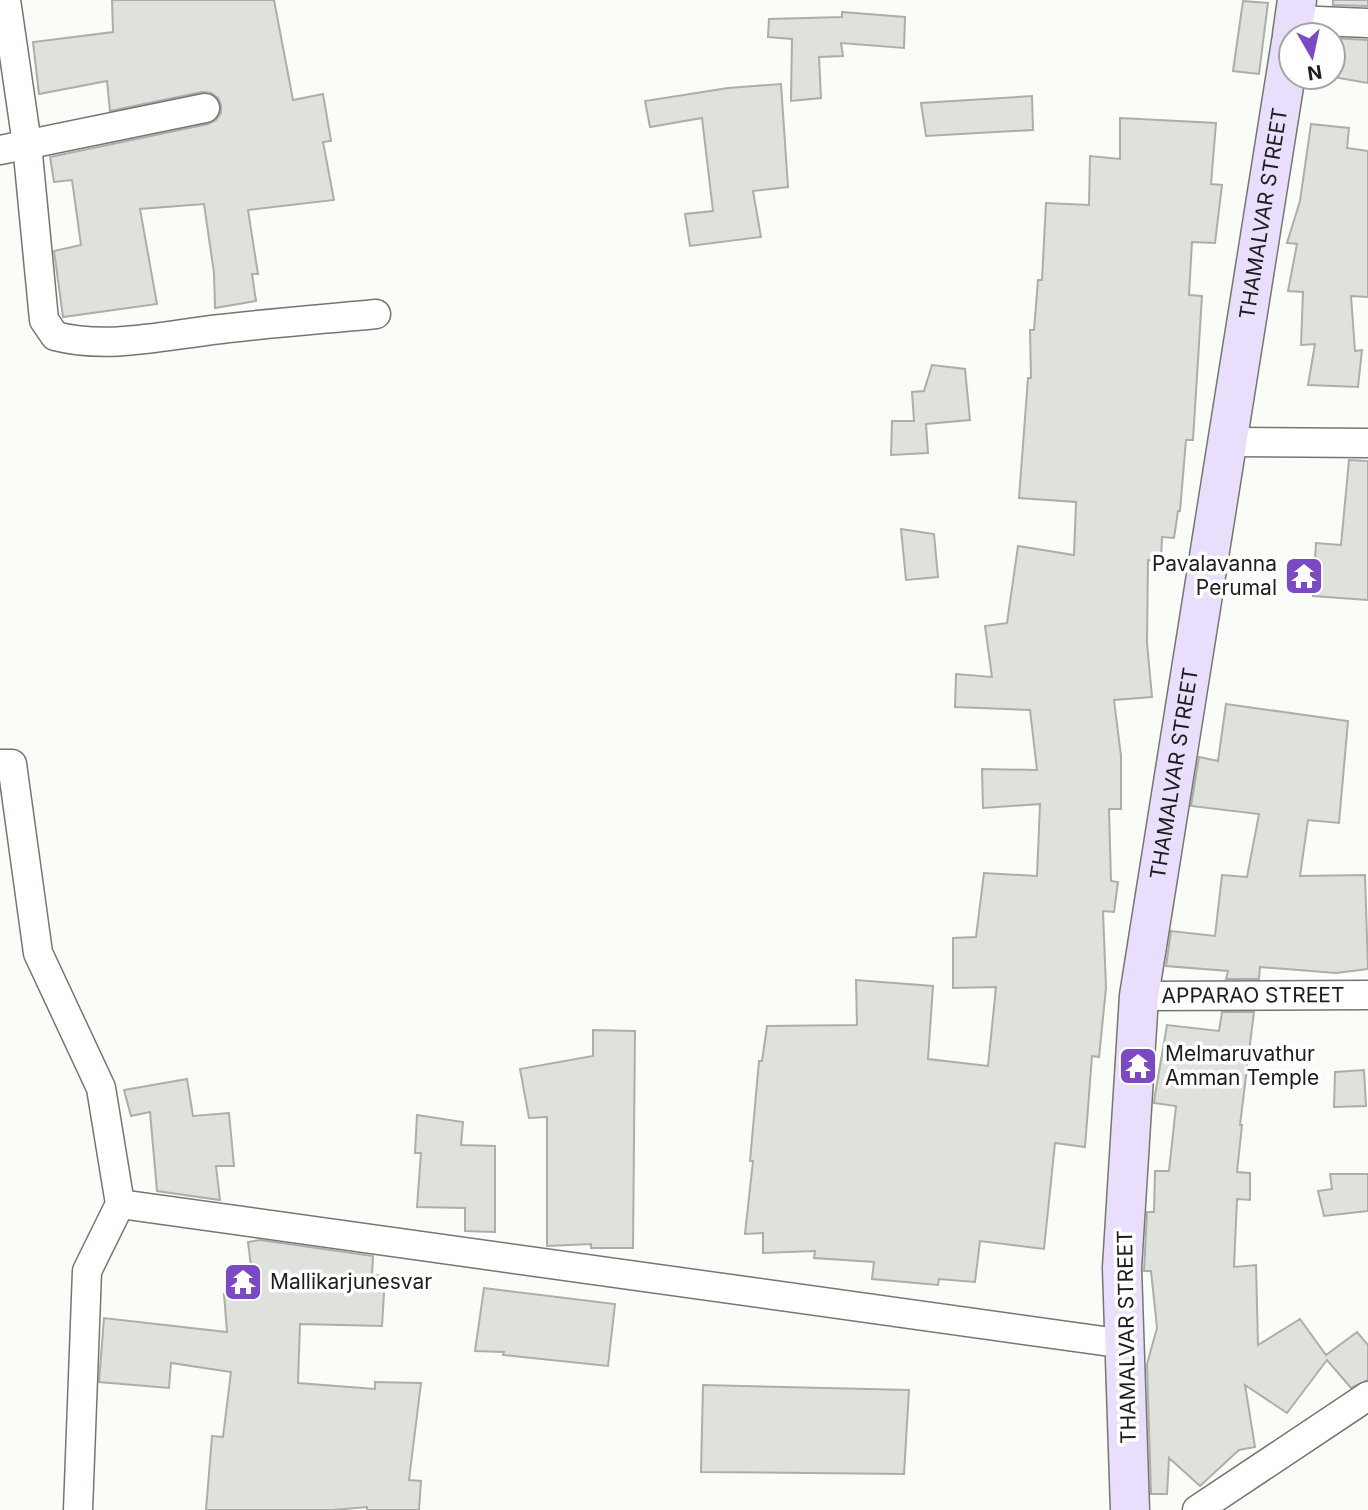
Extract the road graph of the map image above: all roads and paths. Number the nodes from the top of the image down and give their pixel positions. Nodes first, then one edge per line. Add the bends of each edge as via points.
1 (6, 0) edge
2 (1347, 23) edge
3 (1368, 23) edge
4 (1283, 91) edge
5 (205, 108) dead end
6 (13, 147) edge
7 (376, 314) dead end
8 (1228, 443) junction
9 (1368, 443) edge
10 (0, 764) edge
11 (1368, 995) edge
12 (1139, 996) junction
13 (120, 1204) junction
14 (1125, 1344) junction
15 (1368, 1396) edge
16 (1203, 1509) edge
17 (78, 1510) edge
18 (1130, 1510) edge

1 - 6 street
2 - 3 street
4 - 8 street, THAMALVAR STREET
5 - 6 street
6 - 7 street via 44,320 55,337 113,343
8 - 9 street
8 - 12 street, THAMALVAR STREET
10 - 13 street via 12,764 38,953 101,1088
11 - 12 street, APPARAO STREET
12 - 14 street, THAMALVAR STREET via 1122,1268
13 - 14 street
13 - 17 street via 87,1271
14 - 18 street, THAMALVAR STREET
15 - 16 street

